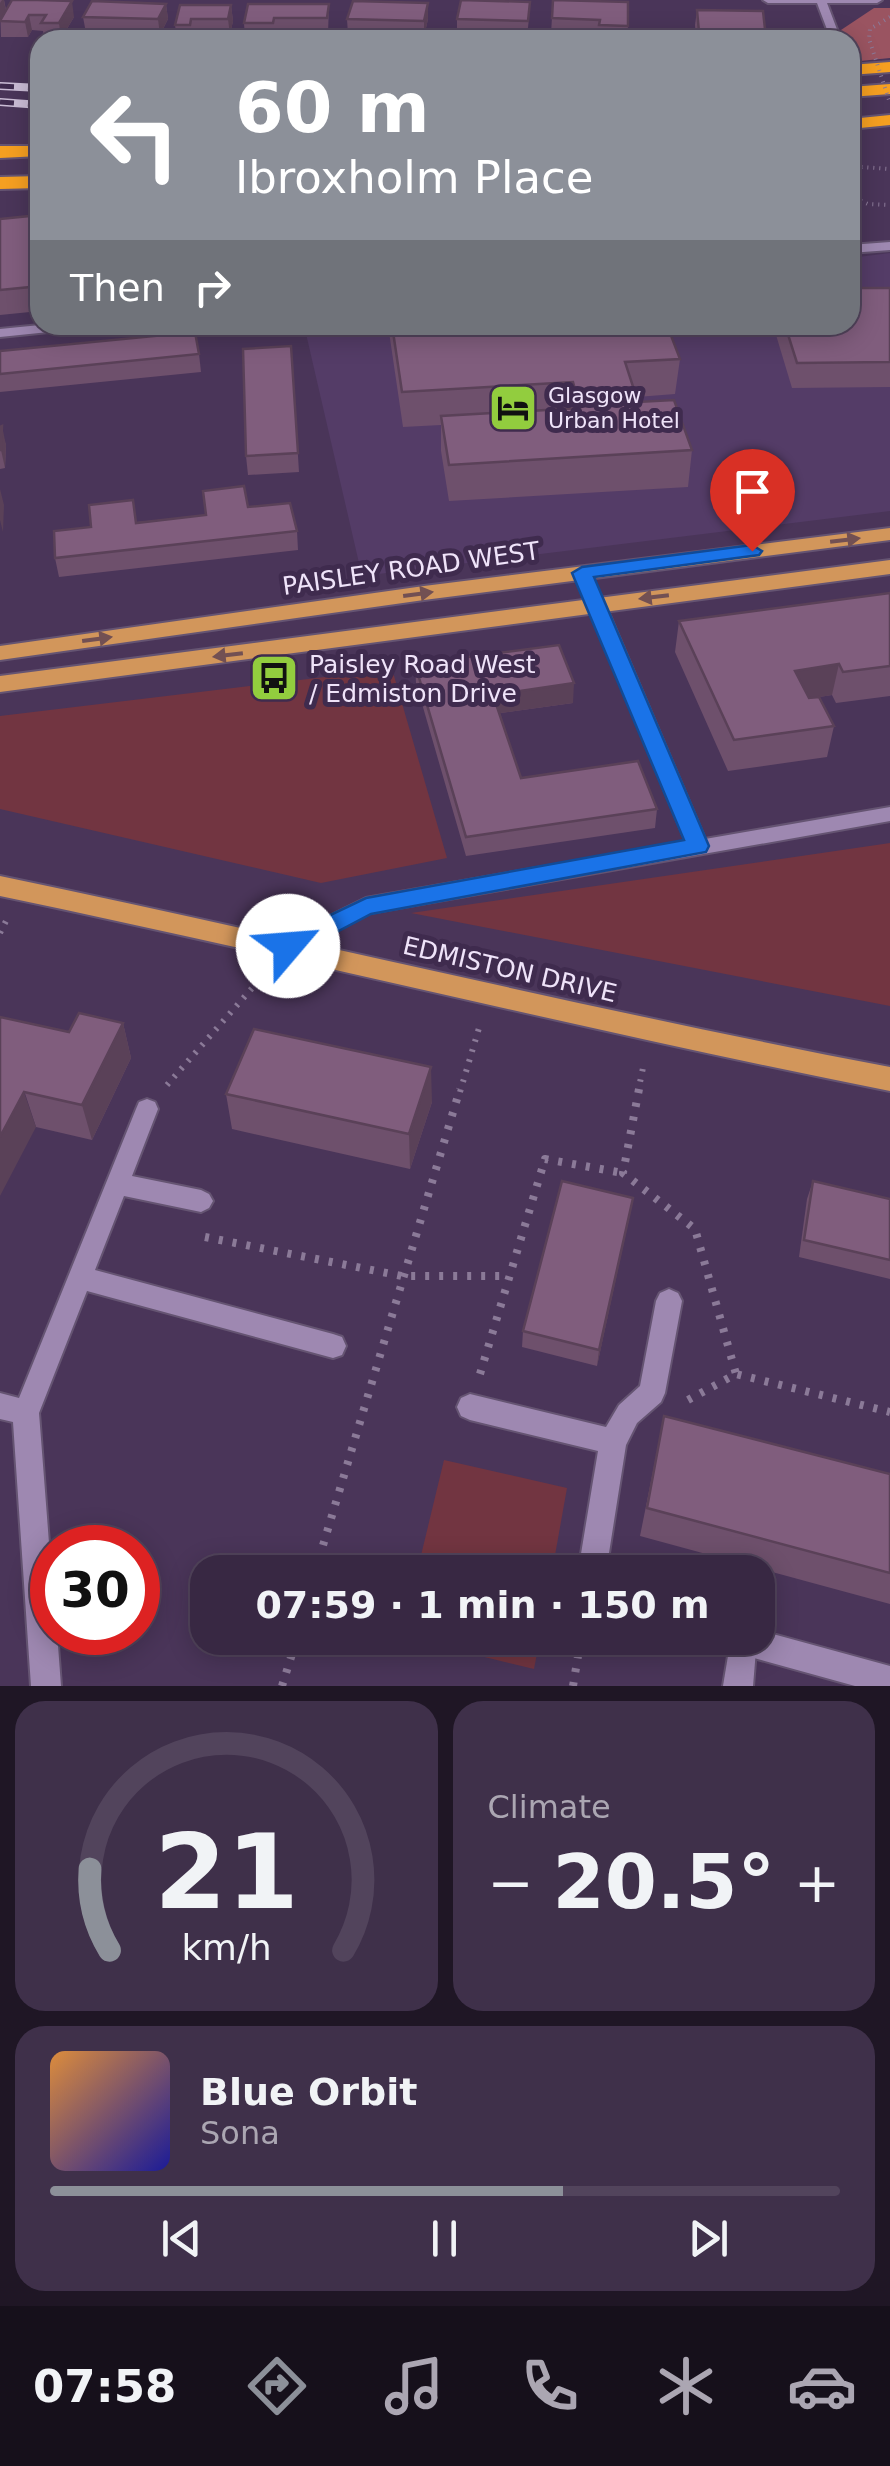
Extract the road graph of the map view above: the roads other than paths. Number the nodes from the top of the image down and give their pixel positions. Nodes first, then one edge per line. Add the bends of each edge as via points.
1 (768, 0) edge
2 (877, 0) edge
3 (822, 1) edge
4 (832, 30) edge
5 (890, 66) edge
6 (860, 69) edge
7 (890, 75) edge
8 (860, 77) edge
9 (890, 89) edge
10 (860, 91) edge
11 (890, 120) edge
12 (860, 125) edge
13 (860, 128) edge
14 (890, 129) edge
15 (30, 134) edge
16 (0, 135) edge
17 (30, 151) edge
18 (0, 152) edge
19 (30, 182) edge
20 (0, 183) edge
21 (890, 246) edge
22 (860, 249) edge
23 (30, 330) edge
24 (0, 333) edge
25 (890, 534) edge
26 (890, 567) edge
27 (582, 573) junction
28 (596, 604) junction
29 (0, 653) edge
30 (0, 684) edge
31 (890, 814) edge
32 (698, 846) junction
33 (0, 886) edge
34 (288, 946) junction
35 (890, 1079) edge
36 (146, 1109) road end
37 (118, 1184) junction
38 (201, 1201) dead end
39 (82, 1278) junction
40 (668, 1300) dead end
41 (333, 1346) dead end
42 (470, 1407) road end
43 (13, 1409) edge
44 (613, 1442) junction
45 (595, 1555) edge
46 (775, 1649) edge
47 (738, 1655) edge
48 (890, 1681) edge
49 (46, 1686) edge
50 (738, 1686) edge

1 - 3 street
2 - 3 street
3 - 4 street
5 - 6 highway
7 - 8 highway
9 - 10 highway
11 - 12 highway
13 - 14 highway
15 - 16 highway
17 - 18 highway
19 - 20 highway
21 - 22 street
23 - 24 street
27 -> 25 main road, PAISLEY ROAD WEST
26 -> 28 main road
27 - 28 street
29 -> 27 main road, PAISLEY ROAD WEST
28 -> 30 main road
28 - 32 street
31 - 32 street
32 - 34 street via 366,906
33 - 34 main road, EDMISTON DRIVE
34 - 35 main road, EDMISTON DRIVE via 650,1032
36 - 37 street
37 - 38 street
37 - 39 street
39 - 41 street
39 - 43 street
40 - 44 street via 652,1392 628,1414
42 - 44 street
43 - 49 street
44 - 45 street
46 - 48 street
47 - 50 street

